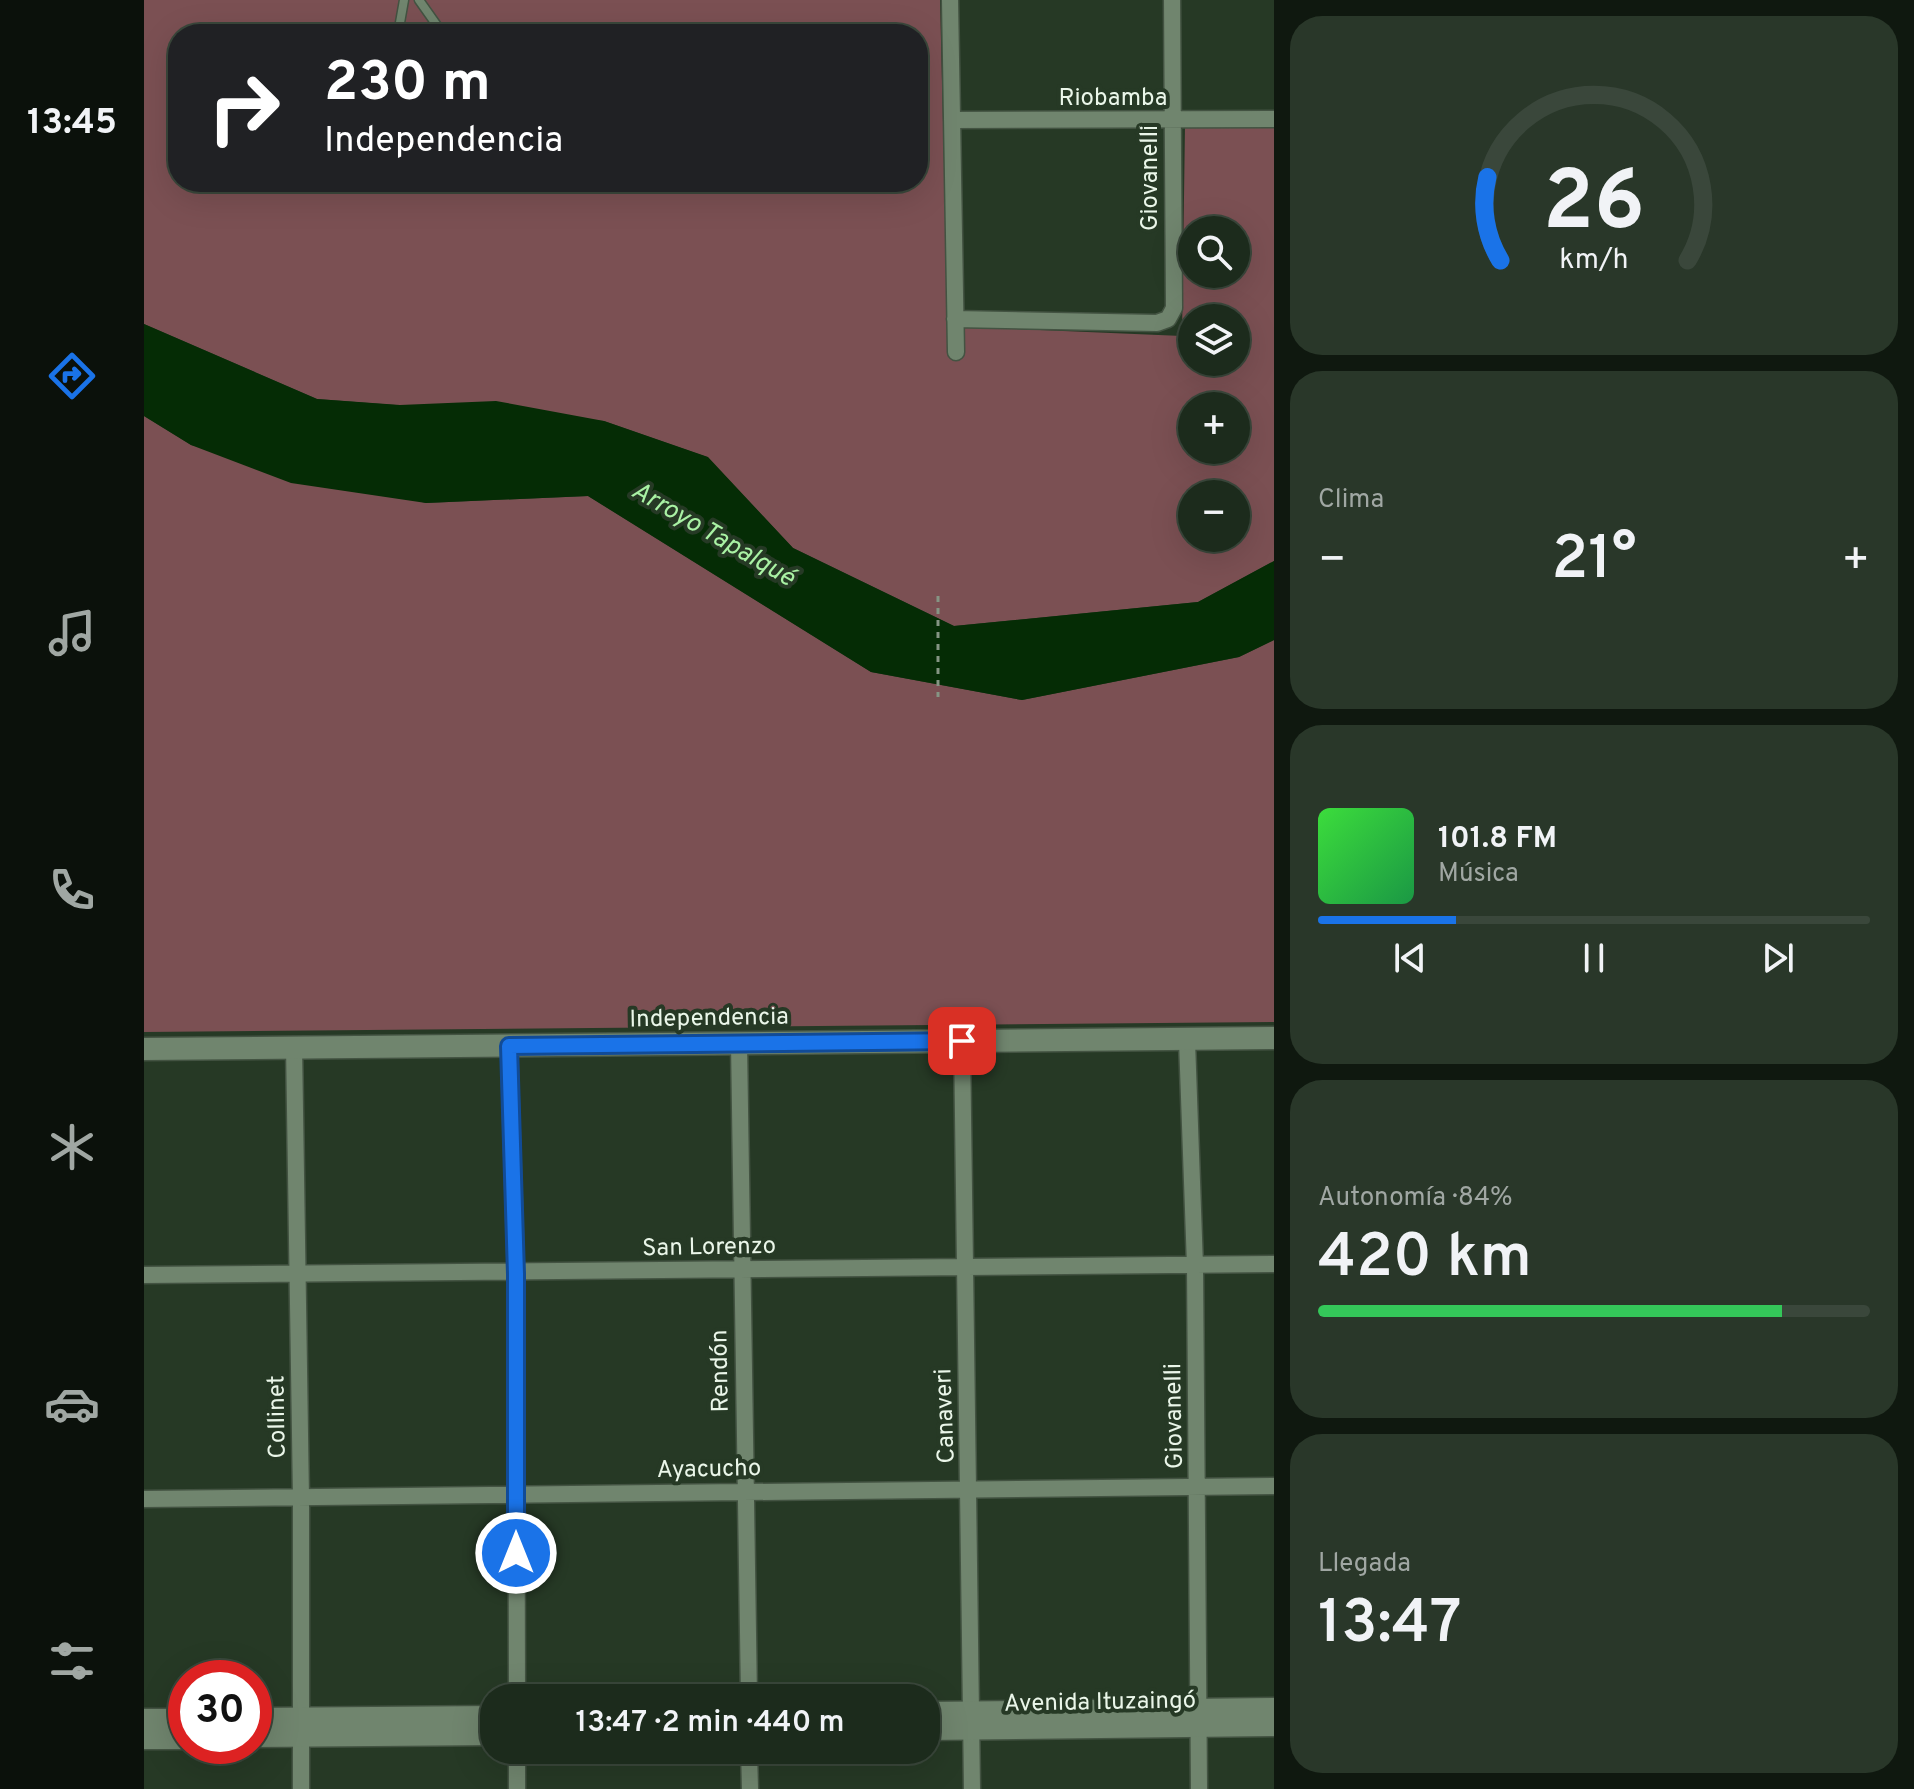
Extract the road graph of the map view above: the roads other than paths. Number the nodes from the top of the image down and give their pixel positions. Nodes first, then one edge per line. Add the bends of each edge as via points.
1 (404, 0) edge
2 (419, 0) edge
3 (950, 0) edge
4 (1172, 0) edge
5 (400, 24) edge
6 (436, 24) edge
7 (1274, 119) edge
8 (952, 120) junction
9 (1173, 122) junction
10 (955, 319) junction
11 (956, 352) dead end
12 (1274, 1038) edge
13 (962, 1041) junction
14 (1187, 1041) junction
15 (739, 1043) junction
16 (294, 1045) junction
17 (509, 1046) junction
18 (144, 1049) edge
19 (1274, 1264) edge
20 (1195, 1266) junction
21 (741, 1269) junction
22 (964, 1269) junction
23 (516, 1274) junction
24 (144, 1275) edge
25 (297, 1275) junction
26 (1198, 1486) junction
27 (1274, 1486) edge
28 (970, 1489) junction
29 (745, 1492) junction
30 (515, 1495) junction
31 (301, 1498) junction
32 (144, 1499) edge
33 (517, 1684) edge
34 (749, 1684) edge
35 (1274, 1709) edge
36 (940, 1716) edge
37 (1198, 1717) junction
38 (480, 1718) edge
39 (144, 1720) edge
40 (168, 1720) edge
41 (970, 1721) junction
42 (272, 1722) edge
43 (1274, 1725) edge
44 (940, 1726) edge
45 (300, 1727) junction
46 (272, 1732) edge
47 (480, 1733) edge
48 (144, 1738) edge
49 (168, 1738) edge
50 (517, 1764) edge
51 (749, 1764) edge
52 (301, 1789) edge
53 (517, 1789) edge
54 (750, 1789) edge
55 (972, 1789) edge
56 (1199, 1789) edge

1 - 5 lane
2 - 6 lane
3 - 8 street
4 - 9 street, Giovanelli
7 - 9 street, Riobamba
8 - 9 street, Riobamba
8 - 10 street
9 - 10 street, Giovanelli via 1174,308 1168,319
10 - 11 street
12 - 14 street, Independencia
13 - 14 street, Independencia
13 - 15 street, Independencia
13 - 22 street, Canaveri
14 - 20 street, Giovanelli
15 - 17 street, Independencia
15 - 21 street, Rendón
16 - 17 street, Independencia
16 - 18 street, Independencia
16 - 25 street, Collinet
17 - 23 street
19 - 20 street, San Lorenzo
20 - 22 street, San Lorenzo
20 - 26 street, Giovanelli
21 - 22 street, San Lorenzo
21 - 23 street, San Lorenzo
21 - 29 street, Rendón
22 - 28 street, Canaveri
23 - 25 street, San Lorenzo
23 - 30 street
24 - 25 street, San Lorenzo
25 - 31 street, Collinet
26 - 27 street, Ayacucho
26 - 28 street, Ayacucho
26 - 37 street, Giovanelli
28 - 29 street, Ayacucho
28 - 41 street, Canaveri
29 - 30 street, Ayacucho
29 - 34 street, Rendón
30 - 31 street, Ayacucho
30 - 33 street
31 - 32 street, Ayacucho
31 - 45 street, Collinet
35 - 37 street, Avenida Ituzaingó
36 - 41 street, Avenida Ituzaingó
37 - 41 street, Avenida Ituzaingó
37 - 43 street, Avenida Ituzaingó
37 - 56 street, Giovanelli
38 - 45 street
39 - 40 street
41 - 44 street, Avenida Ituzaingó
41 - 55 street, Canaveri
42 - 45 street
45 - 46 street
45 - 47 street
45 - 52 street, Collinet
48 - 49 street
50 - 53 street
51 - 54 street

